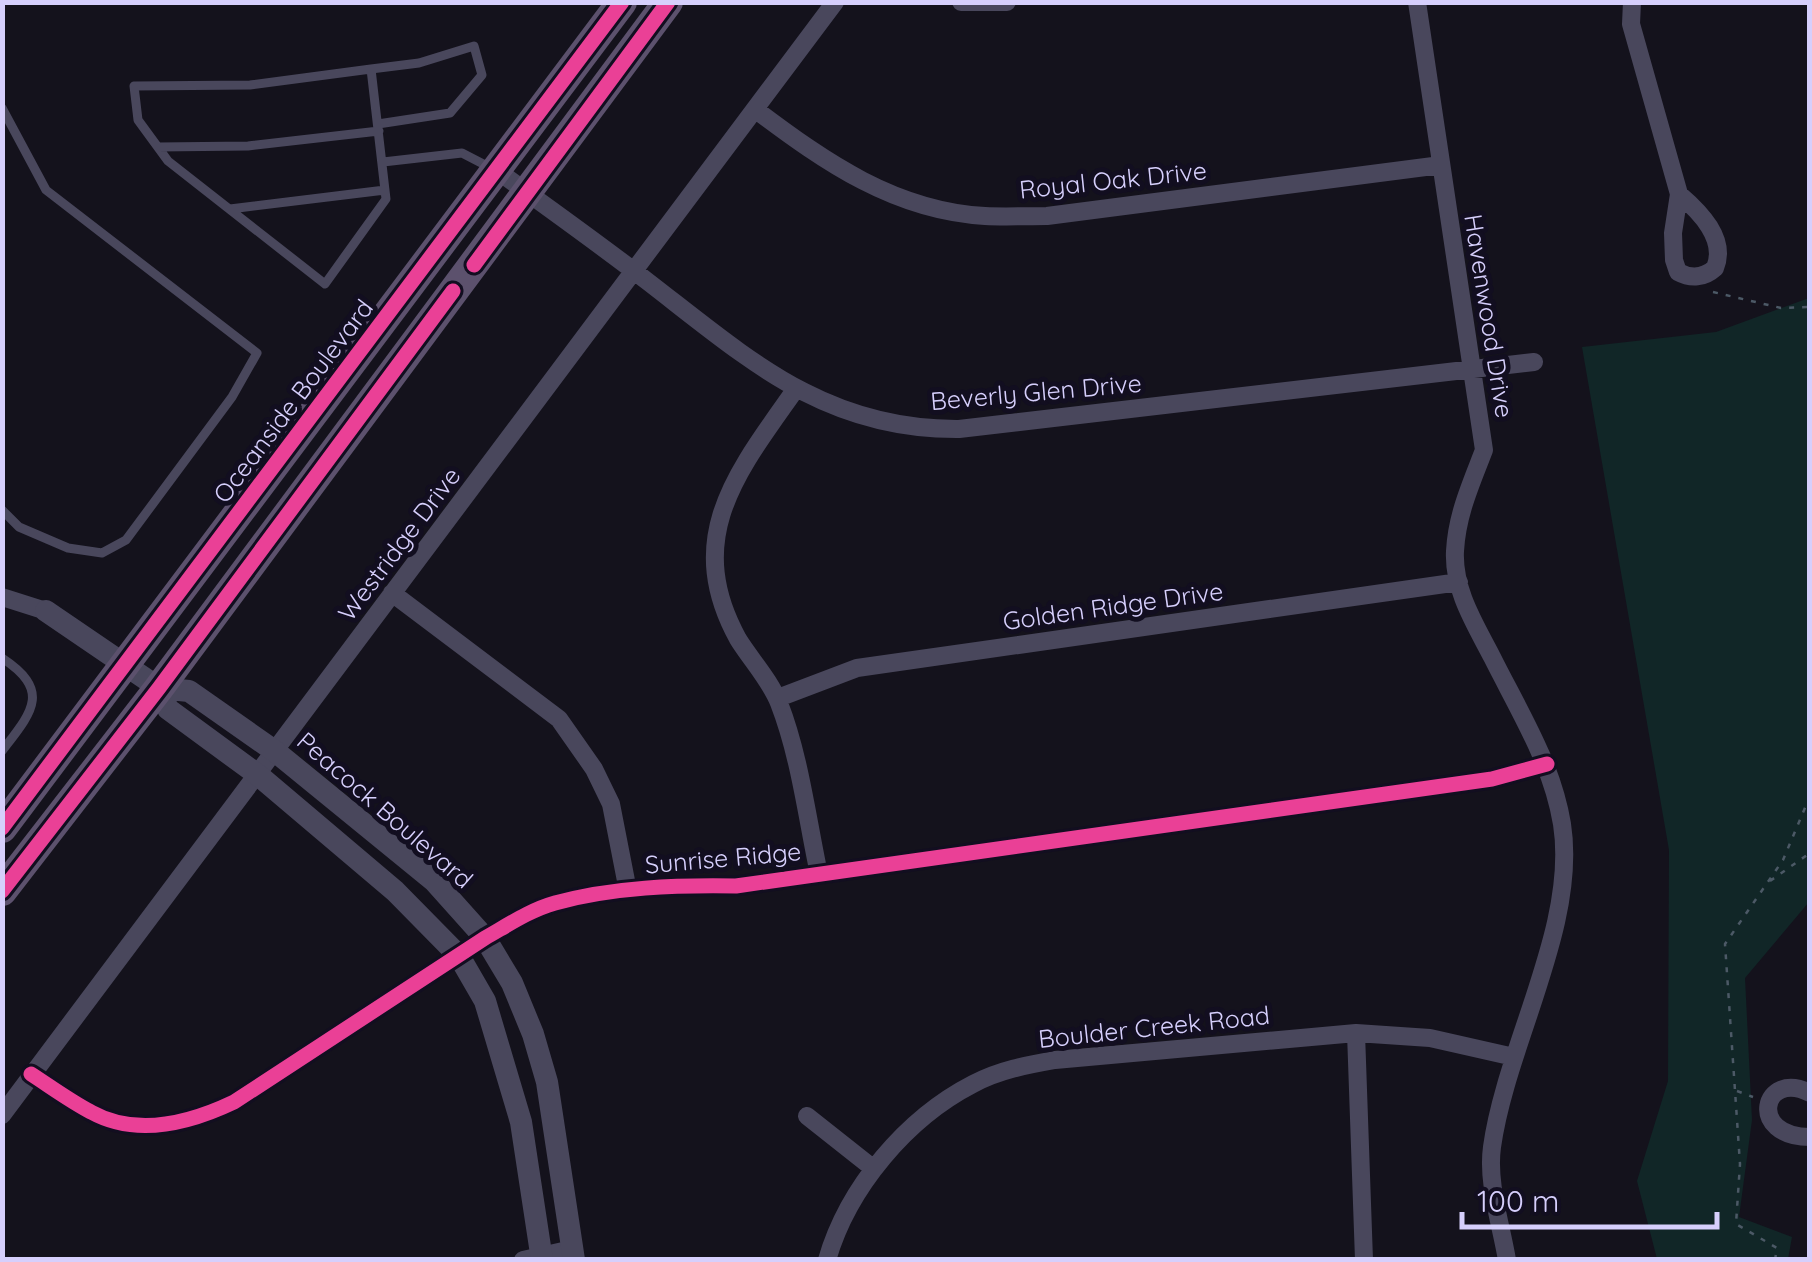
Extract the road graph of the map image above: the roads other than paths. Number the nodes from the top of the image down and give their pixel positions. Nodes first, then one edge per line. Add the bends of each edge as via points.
1 (622, 2) edge
2 (668, 2) edge
3 (835, 2) edge
4 (961, 2) edge
5 (1007, 2) edge
6 (1417, 2) edge
7 (1632, 2) edge
8 (371, 69) junction
9 (2, 108) edge
10 (756, 110) junction
11 (378, 127) junction
12 (158, 147) junction
13 (383, 162) junction
14 (1441, 165) junction
15 (498, 171) junction
16 (385, 190) junction
17 (527, 192) junction
18 (1679, 194) junction
19 (230, 209) junction
20 (635, 272) junction
21 (1534, 362) dead end
22 (1472, 369) junction
23 (795, 390) junction
24 (2, 510) edge
25 (1459, 582) junction
26 (392, 593) junction
27 (2, 597) edge
28 (46, 611) joint
29 (2, 658) edge
30 (126, 663) junction
31 (159, 688) junction
32 (778, 698) junction
33 (2, 751) edge
34 (276, 752) junction
35 (1547, 764) junction
36 (258, 775) junction
37 (2, 828) edge
38 (818, 874) junction
39 (2, 891) edge
40 (628, 891) junction
41 (484, 938) junction
42 (459, 956) junction
43 (1356, 1033) junction
44 (1514, 1057) junction
45 (31, 1074) junction
46 (1810, 1093) edge
47 (2, 1115) edge
48 (807, 1116) dead end
49 (1810, 1137) edge
50 (874, 1170) junction
51 (573, 1254) edge
52 (535, 1258) edge
53 (826, 1260) edge
54 (1364, 1260) edge
55 (1508, 1260) edge

1 - 15 main road, Oceanside Boulevard
2 - 17 main road
3 - 10 street, Westridge Drive
4 - 5 street
6 - 14 street, Havenwood Drive
7 - 18 street via 1632,24
8 - 11 lane
8 - 11 lane via 474,46 482,75 450,113
8 - 12 lane via 250,84 134,86 138,120
9 - 24 lane via 46,190 257,352 232,397 126,540 102,552 68,548 19,527
10 - 14 street, Royal Oak Drive via 865,184 924,206 982,216 1047,216
10 - 20 street, Westridge Drive
11 - 12 lane via 248,146
11 - 13 lane
12 - 19 lane
13 - 15 lane via 462,154
13 - 16 lane
14 - 22 street, Havenwood Drive
15 - 17 street, Beverly Glen Drive
15 - 30 main road, Oceanside Boulevard
16 - 19 lane
16 - 19 lane via 386,199 325,284
17 - 20 street, Beverly Glen Drive
17 - 31 main road
18 - 18 street via 1674,260 1678,272 1699,276 1716,268 1718,246 1696,208
20 - 23 street, Beverly Glen Drive
20 - 26 street, Westridge Drive
21 - 22 street, Beverly Glen Drive
22 - 23 street, Beverly Glen Drive via 959,429 875,420
22 - 25 street, Havenwood Drive via 1484,450 1460,510
23 - 32 street via 741,466 720,510 714,571 737,636
25 - 32 street, Golden Ridge Drive via 858,668
25 - 35 street, Havenwood Drive
26 - 34 street, Westridge Drive
26 - 40 street via 559,719 611,804
27 - 28 street, Peacock Boulevard
28 - 30 street, Peacock Boulevard
29 - 33 lane via 30,680 34,698 31,713
30 - 31 street, Peacock Boulevard
30 - 37 main road, Oceanside Boulevard
31 - 34 street, Peacock Boulevard via 189,690
31 - 36 street, Peacock Boulevard via 168,709
31 - 39 main road
32 - 38 street
34 - 36 street, Westridge Drive
34 - 41 street, Peacock Boulevard via 434,881
35 - 38 street, Sunrise Ridge via 1492,778
35 - 44 street, Havenwood Drive via 1564,849 1558,914
36 - 42 street, Peacock Boulevard
36 - 45 street, Westridge Drive
38 - 40 street, Sunrise Ridge
40 - 41 street, Sunrise Ridge via 556,903
41 - 42 street, Sunrise Ridge
41 - 51 street, Peacock Boulevard via 512,983 538,1050
42 - 45 street, Sunrise Ridge via 198,1119 147,1125 94,1115
42 - 52 street, Peacock Boulevard via 485,1000 521,1122
43 - 44 street, Boulder Creek Road via 1430,1038
43 - 50 street, Boulder Creek Road via 1013,1068 944,1102
43 - 54 street
44 - 55 street, Havenwood Drive via 1492,1148
45 - 47 street, Westridge Drive
46 - 49 street via 1786,1086 1776,1091 1767,1113 1785,1134
48 - 50 street
50 - 53 street, Boulder Creek Road
51 - 52 street

